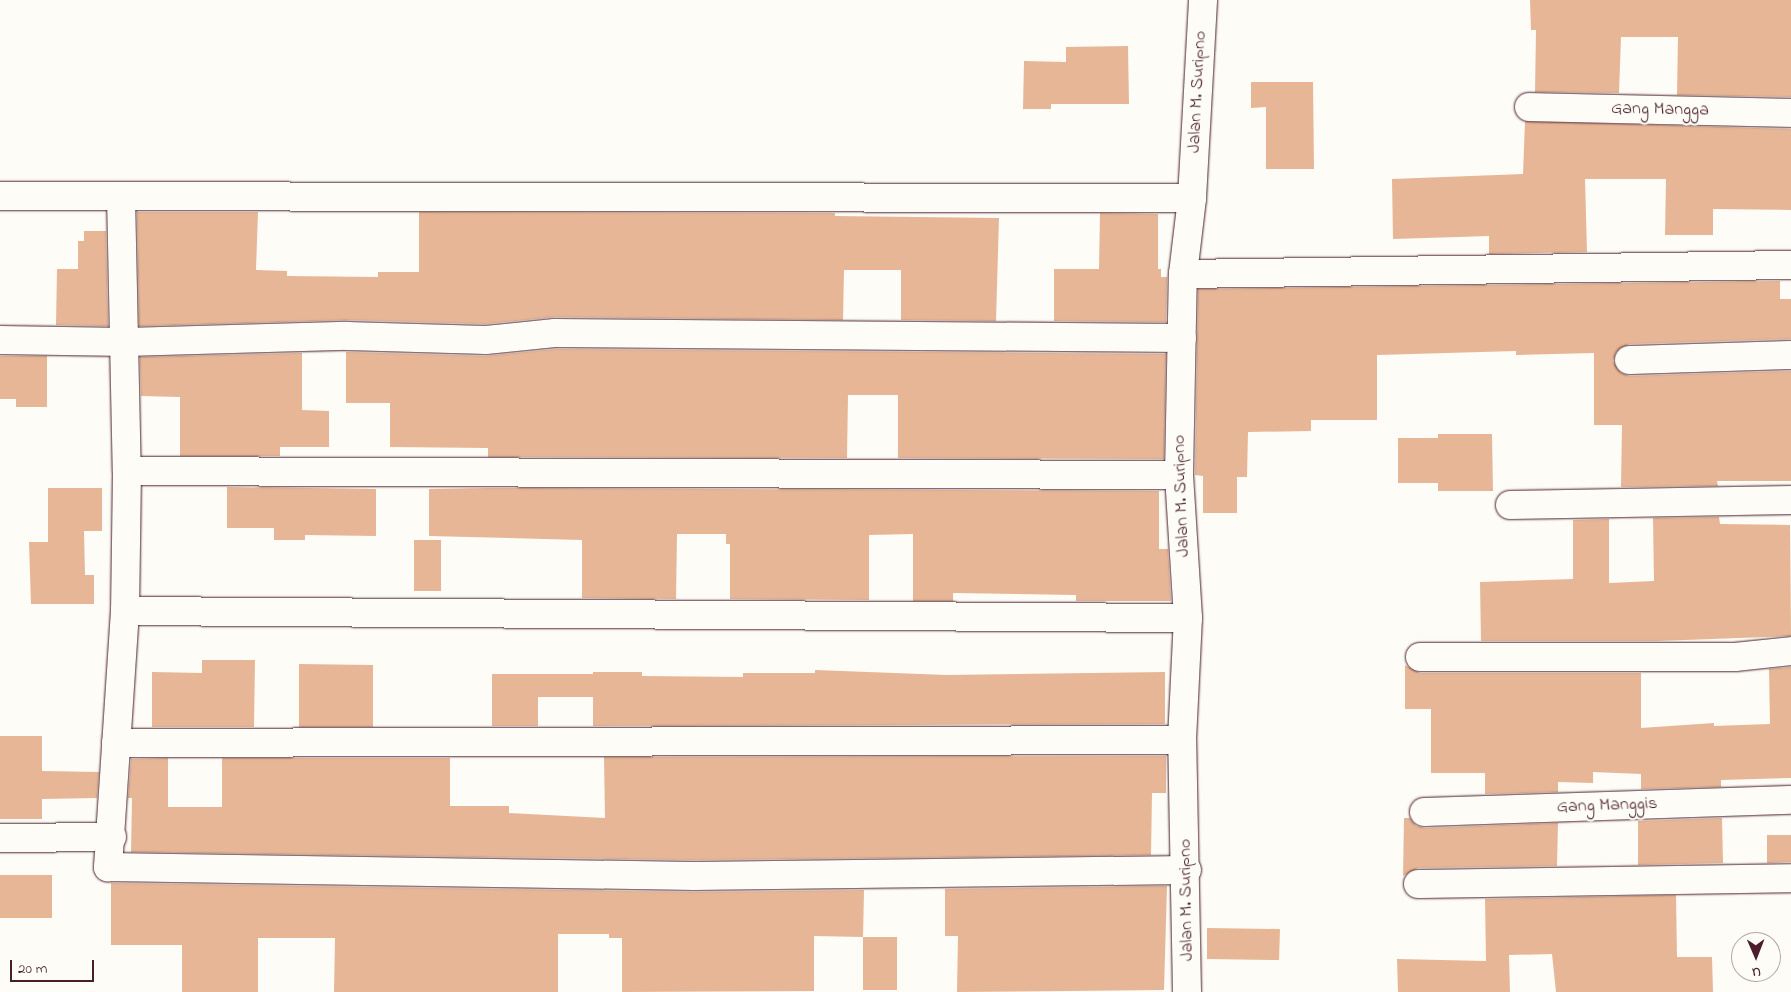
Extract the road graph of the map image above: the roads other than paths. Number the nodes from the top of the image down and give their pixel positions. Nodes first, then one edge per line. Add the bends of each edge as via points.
1 (1203, 0) edge
2 (1529, 107) dead end
3 (1791, 113) edge
4 (0, 196) edge
5 (121, 196) junction
6 (1192, 198) junction
7 (1791, 265) edge
8 (1183, 274) junction
9 (1182, 338) junction
10 (0, 340) edge
11 (126, 342) junction
12 (1791, 355) edge
13 (1629, 360) dead end
14 (127, 471) junction
15 (1179, 475) junction
16 (1791, 500) edge
17 (1510, 505) dead end
18 (125, 611) junction
19 (1188, 618) junction
20 (1791, 651) edge
21 (1420, 657) dead end
22 (1182, 740) junction
23 (116, 743) junction
24 (1791, 800) edge
25 (1424, 812) dead end
26 (112, 837) junction
27 (0, 838) edge
28 (1187, 870) junction
29 (1791, 878) edge
30 (1418, 884) dead end
31 (1187, 992) edge

1 - 6 street, Jalan M. Suripno
2 - 3 street, Gang Mangga
4 - 5 street
5 - 6 street
5 - 11 street
6 - 8 street, Jalan M. Suripno
7 - 8 street
8 - 9 street, Jalan M. Suripno
9 - 11 street via 555,333 486,340 346,336
9 - 15 street, Jalan M. Suripno
10 - 11 street
11 - 14 street
12 - 13 street
14 - 15 street
14 - 18 street
15 - 19 street, Jalan M. Suripno
16 - 17 street
18 - 19 street
18 - 23 street
19 - 22 street, Jalan M. Suripno
20 - 21 street via 1735,657
22 - 23 street
22 - 28 street, Jalan M. Suripno
23 - 26 street
24 - 25 street, Gang Manggis
26 - 27 street
26 - 28 street via 108,867 684,876
28 - 31 street, Jalan M. Suripno
29 - 30 street

